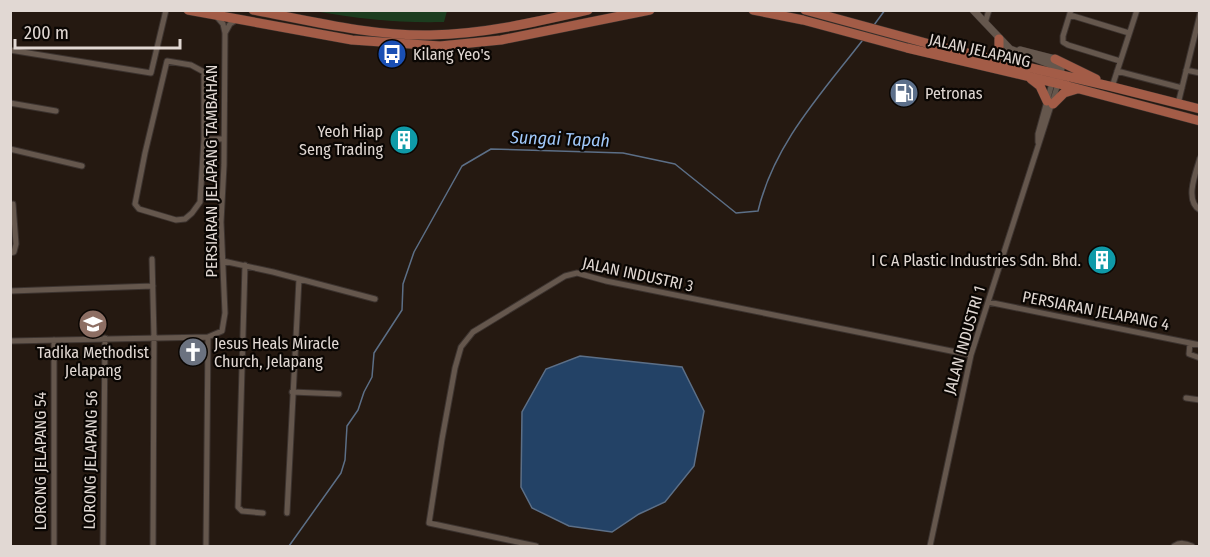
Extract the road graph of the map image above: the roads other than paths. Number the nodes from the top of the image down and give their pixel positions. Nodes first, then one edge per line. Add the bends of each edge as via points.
1 (166, 10) edge
2 (188, 10) edge
3 (253, 10) edge
4 (588, 10) edge
5 (650, 10) edge
6 (753, 10) edge
7 (805, 10) edge
8 (973, 10) edge
9 (989, 10) edge
10 (1137, 10) edge
11 (1071, 13) edge
12 (1199, 15) edge
13 (217, 17) junction
14 (236, 20) junction
15 (985, 24) junction
16 (841, 25) junction
17 (225, 33) junction
18 (1129, 33) junction
19 (881, 36) junction
20 (999, 39) junction
21 (10, 50) edge
22 (155, 58) junction
23 (991, 59) junction
24 (1055, 59) junction
25 (167, 61) junction
26 (1120, 61) junction
27 (1186, 70) junction
28 (1117, 71) junction
29 (1200, 73) edge
30 (1029, 78) junction
31 (1056, 79) junction
32 (1110, 86) junction
33 (1182, 88) junction
34 (1077, 89) junction
35 (1050, 102) junction
36 (10, 103) edge
37 (1178, 104) junction
38 (1200, 109) edge
39 (56, 111) dead end
40 (1200, 121) edge
41 (224, 139) junction
42 (204, 140) junction
43 (10, 149) edge
44 (1200, 158) edge
45 (82, 166) dead end
46 (14, 204) dead end
47 (1197, 208) edge
48 (10, 254) edge
49 (152, 259) dead end
50 (223, 261) junction
51 (245, 265) junction
52 (298, 279) junction
53 (153, 286) junction
54 (10, 291) edge
55 (375, 299) dead end
56 (988, 302) junction
57 (154, 337) junction
58 (208, 337) junction
59 (105, 338) junction
60 (54, 340) junction
61 (10, 341) edge
62 (1190, 343) junction
63 (1200, 345) edge
64 (971, 355) junction
65 (1200, 358) edge
66 (292, 392) junction
67 (339, 394) dead end
68 (1186, 398) dead end
69 (1200, 400) edge
70 (263, 513) dead end
71 (287, 513) dead end
72 (54, 546) edge
73 (103, 546) edge
74 (153, 546) edge
75 (206, 546) edge
76 (536, 546) edge
77 (930, 546) edge
78 (1174, 546) edge
79 (1192, 546) edge

1 - 22 street
2 - 13 main road
3 - 4 main road via 382,32 428,35 507,28
5 - 14 main road via 501,40 440,46 362,41
6 - 16 main road, JALAN JELAPANG
7 - 16 main road, JALAN JELAPANG
8 - 15 street
9 - 15 street
10 - 18 street
11 - 18 street
11 - 26 street via 1063,42
12 - 27 street
13 - 14 main road
13 - 17 street, PERSIARAN JELAPANG TAMBAHAN
14 - 17 street
15 - 20 street
16 - 19 main road, JALAN JELAPANG
17 - 41 street, PERSIARAN JELAPANG TAMBAHAN
18 - 26 street
19 - 23 main road, JALAN JELAPANG
19 - 30 main road, JALAN JELAPANG
20 - 23 main road via 999,52
20 - 24 street via 1015,48
20 - 31 street via 1019,54 1052,65
21 - 22 street via 151,74
22 - 25 street
23 - 31 main road, JALAN JELAPANG
24 - 31 street via 1060,66
24 - 32 main road
25 - 42 street via 204,72
25 - 42 street via 135,204 139,209 176,220 192,213 200,202
26 - 28 street
27 - 29 street
27 - 33 street
28 - 32 street
28 - 33 street
30 - 31 main road, JALAN JELAPANG
30 - 35 main road via 1040,86
31 - 32 main road, JALAN JELAPANG
31 - 34 main road, JALAN JELAPANG
31 - 35 street, JALAN INDUSTRI 1
32 - 37 main road, JALAN JELAPANG
33 - 37 street
34 - 35 main road
34 - 40 main road, JALAN JELAPANG
35 - 56 street, JALAN INDUSTRI 1
36 - 39 street
37 - 38 main road, JALAN JELAPANG
41 - 42 street
41 - 50 street, PERSIARAN JELAPANG TAMBAHAN
43 - 45 street
44 - 47 street via 1191,199
46 - 48 street via 16,244
49 - 53 street
50 - 51 street
50 - 58 street, PERSIARAN JELAPANG TAMBAHAN via 224,324 222,331
51 - 52 street
51 - 70 street via 239,510
52 - 55 street
52 - 66 street
53 - 54 street
53 - 57 street
56 - 62 street, PERSIARAN JELAPANG 4
56 - 64 street, JALAN INDUSTRI 1
57 - 58 street
57 - 59 street
57 - 74 street
58 - 75 street
59 - 60 street
59 - 73 street, LORONG JELAPANG 56
60 - 61 street
60 - 72 street, LORONG JELAPANG 54
62 - 63 street, PERSIARAN JELAPANG 4
62 - 65 street via 1189,354
64 - 76 street, JALAN INDUSTRI 3 via 577,273 565,276 473,332 461,347 429,523
64 - 77 street, JALAN INDUSTRI 1
66 - 67 street
66 - 71 street
68 - 69 street
78 - 79 street

